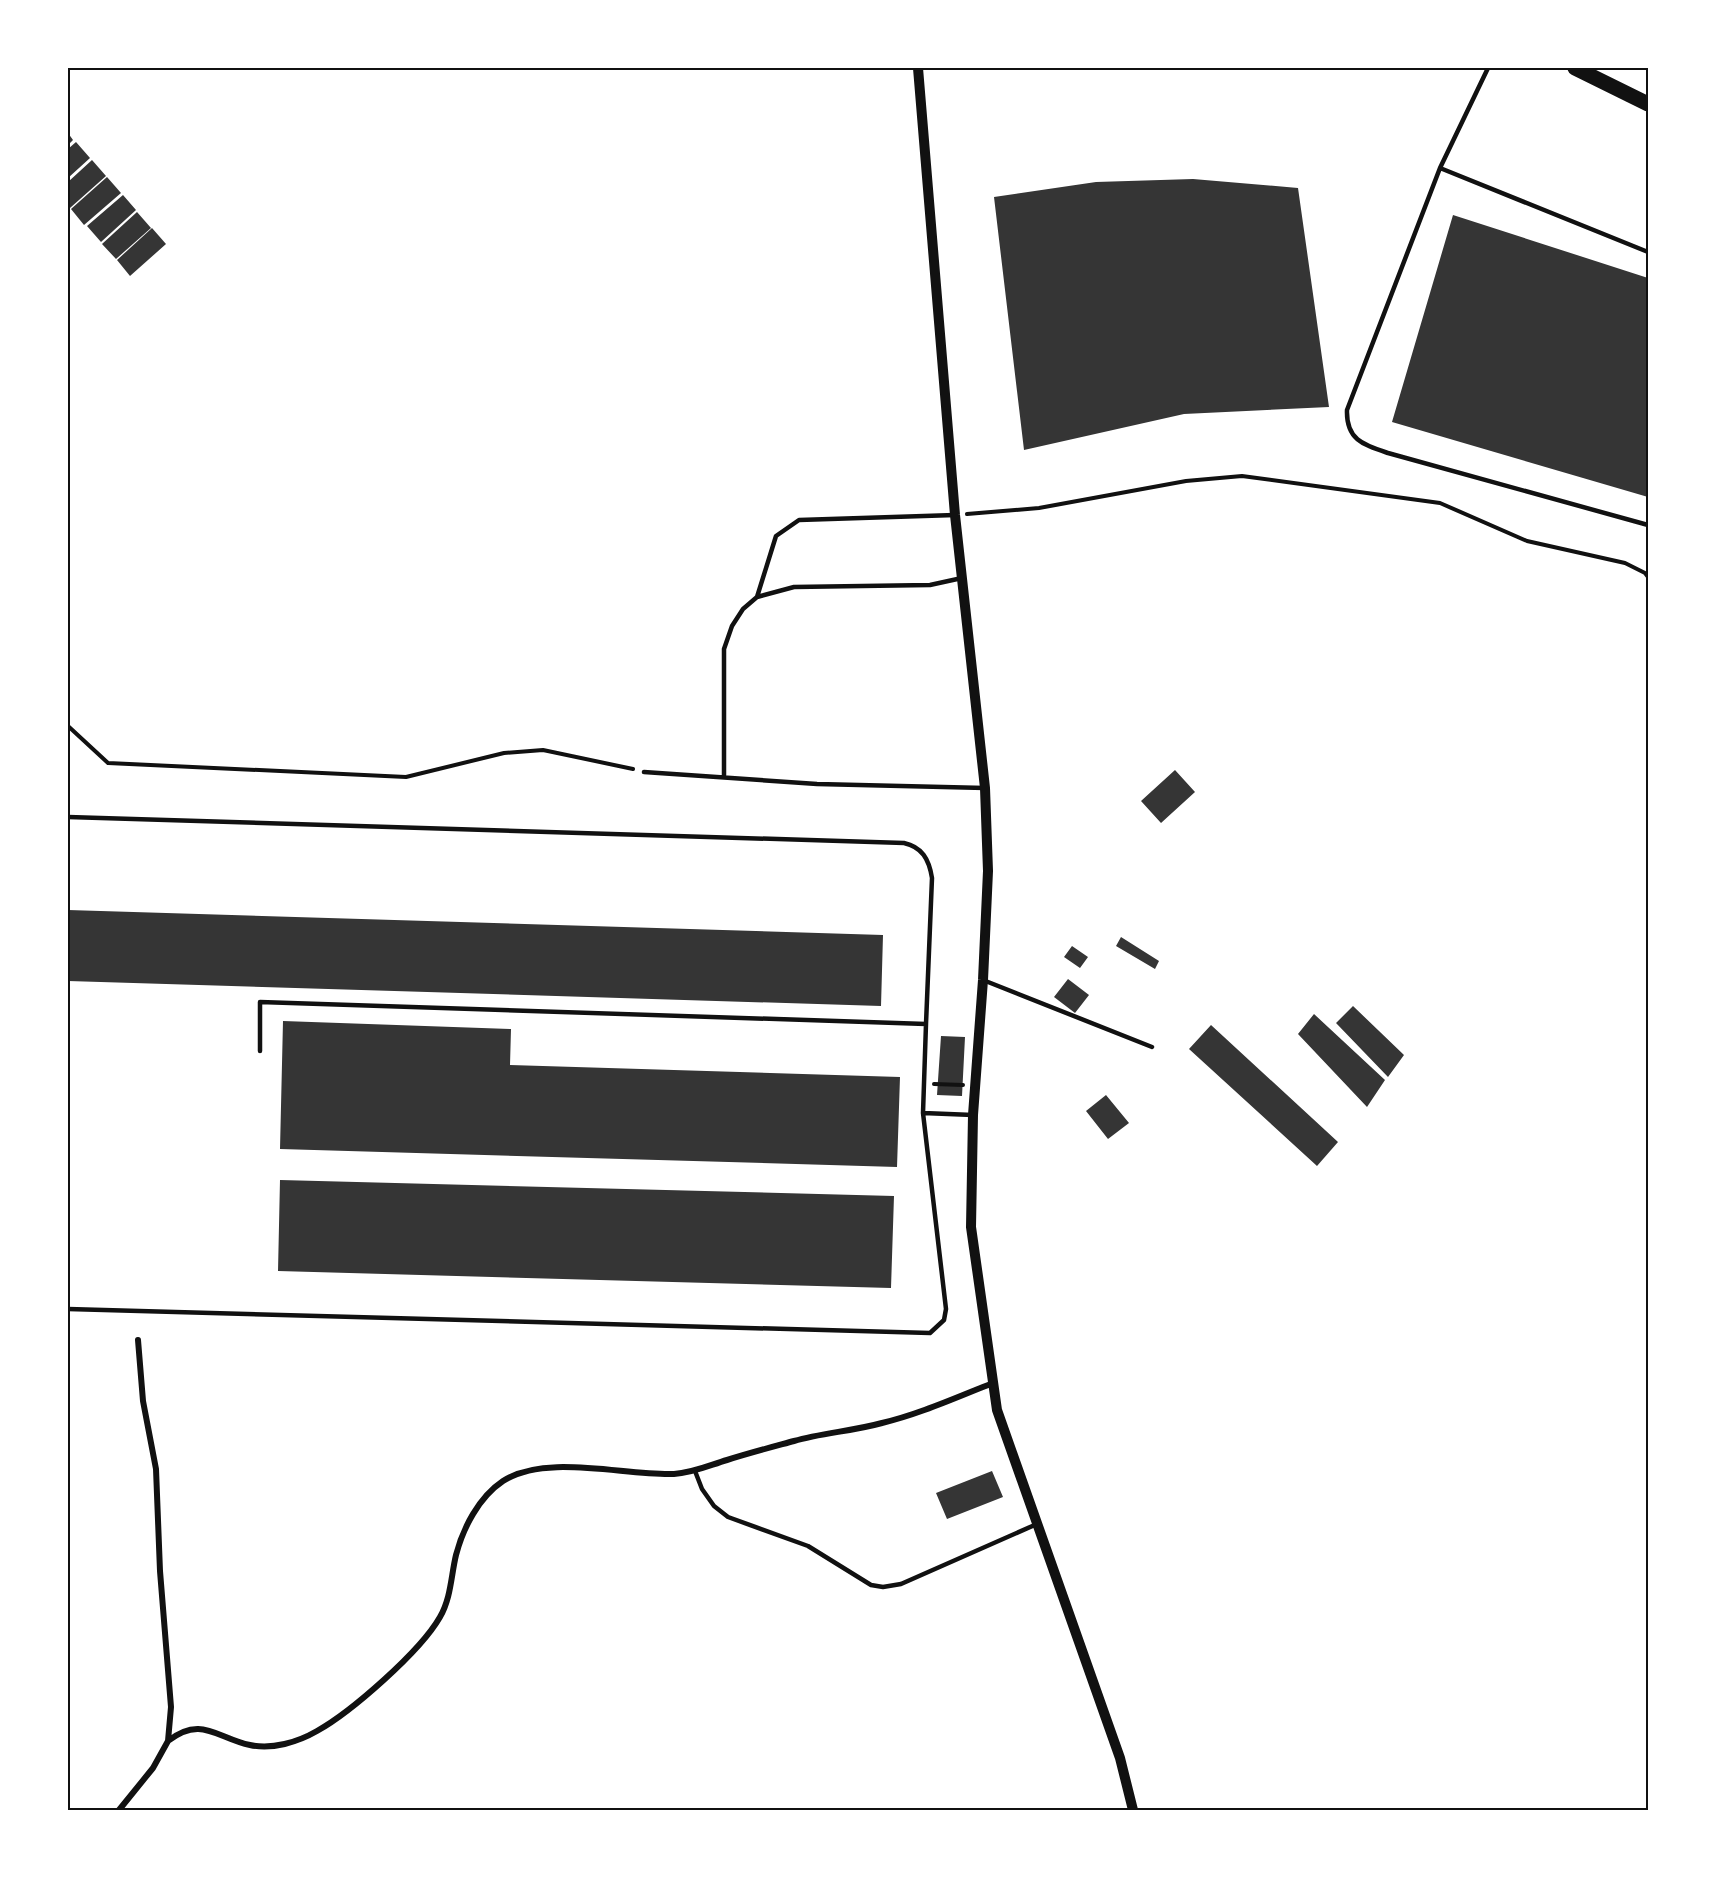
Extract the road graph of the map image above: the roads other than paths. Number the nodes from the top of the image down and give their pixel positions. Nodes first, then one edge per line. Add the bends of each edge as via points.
1 (918, 68) edge
2 (1488, 68) edge
3 (1575, 68) edge
4 (1648, 105) edge
5 (1440, 168) junction
6 (1648, 252) edge
7 (955, 515) junction
8 (1648, 525) edge
9 (962, 578) junction
10 (757, 597) junction
11 (644, 772) road end
12 (724, 777) junction
13 (985, 788) junction
14 (68, 817) edge
15 (983, 980) junction
16 (926, 1024) junction
17 (1152, 1047) dead end
18 (260, 1051) dead end
19 (922, 1113) junction
20 (973, 1115) junction
21 (68, 1309) edge
22 (138, 1340) dead end
23 (993, 1383) junction
24 (695, 1471) junction
25 (1037, 1524) junction
26 (168, 1741) junction
27 (119, 1810) edge
28 (1133, 1810) edge

1 - 7 street
2 - 5 lane
3 - 4 main road
5 - 6 lane
5 - 8 lane via 1347,410 1349,433 1360,444 1388,453
7 - 9 street
7 - 10 lane via 798,520 776,536
9 - 10 lane via 930,585 794,587
9 - 13 street
10 - 12 lane via 732,626 724,649
11 - 12 lane
12 - 13 lane via 817,784
13 - 15 street via 988,871
14 - 16 lane via 904,843 916,846 924,855 932,878
15 - 17 lane
15 - 20 street
16 - 18 lane via 260,1002
16 - 19 lane
19 - 20 lane
19 - 21 lane via 946,1309 945,1320 930,1333
20 - 23 street via 970,1227
22 - 26 street via 143,1401 156,1469 171,1707
23 - 24 street via 880,1424 801,1439
23 - 25 street via 997,1410
24 - 25 lane via 714,1506 728,1517 808,1546 858,1578 883,1587 901,1584
24 - 26 street via 675,1474 528,1470 502,1482 482,1502 466,1527 441,1617 420,1644 348,1711 315,1732 279,1746 251,1745 196,1727 179,1732
25 - 28 street via 1120,1758
26 - 27 street via 153,1768

